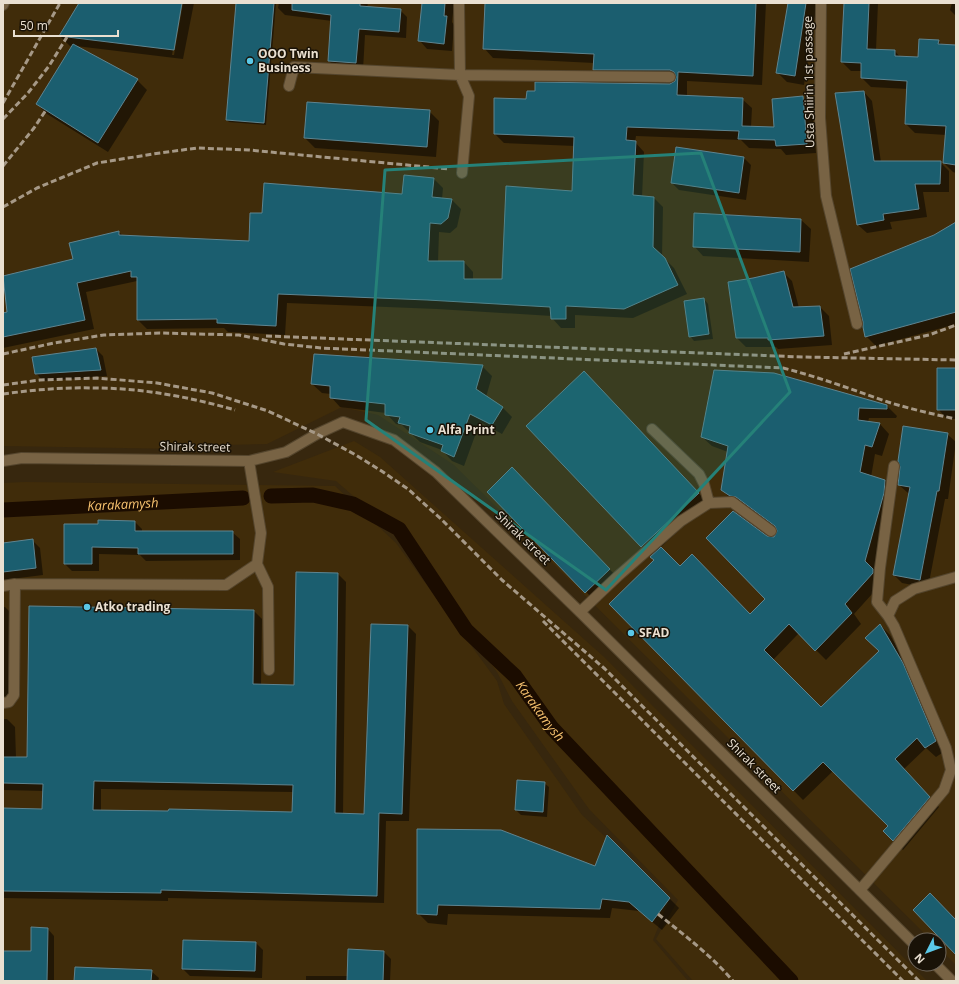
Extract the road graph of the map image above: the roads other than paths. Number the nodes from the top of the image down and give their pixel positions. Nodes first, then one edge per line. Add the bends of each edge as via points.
1 (458, 3) edge
2 (821, 3) edge
3 (460, 75) junction
4 (670, 77) dead end
5 (289, 86) dead end
6 (462, 173) dead end
7 (857, 324) dead end
8 (652, 429) dead end
9 (3, 461) edge
10 (249, 461) junction
11 (894, 466) dead end
12 (709, 503) junction
13 (771, 531) dead end
14 (257, 564) junction
15 (956, 577) edge
16 (15, 584) junction
17 (3, 586) edge
18 (580, 612) junction
19 (888, 616) junction
20 (269, 670) dead end
21 (3, 703) edge
22 (860, 890) junction
23 (907, 936) edge
24 (943, 972) edge
25 (952, 981) edge

1 - 3 street
2 - 7 street, Usta Shiirin 1st passage via 820,118 826,196
3 - 4 street
3 - 5 street via 294,68
3 - 6 street via 469,96
8 - 12 street via 699,474
9 - 10 street, Shirak street via 22,458
10 - 14 street via 260,533
10 - 18 street, Shirak street via 286,452 342,422 394,440 436,472
11 - 19 street via 877,602
12 - 13 street via 732,502
12 - 18 street via 681,521
14 - 16 street via 226,585
14 - 20 street via 268,587
15 - 19 street via 914,589 895,601
16 - 17 street
16 - 21 street via 14,695 9,702
18 - 22 street, Shirak street
19 - 22 street via 946,748 951,770 944,790
22 - 23 street, Shirak street
24 - 25 street

